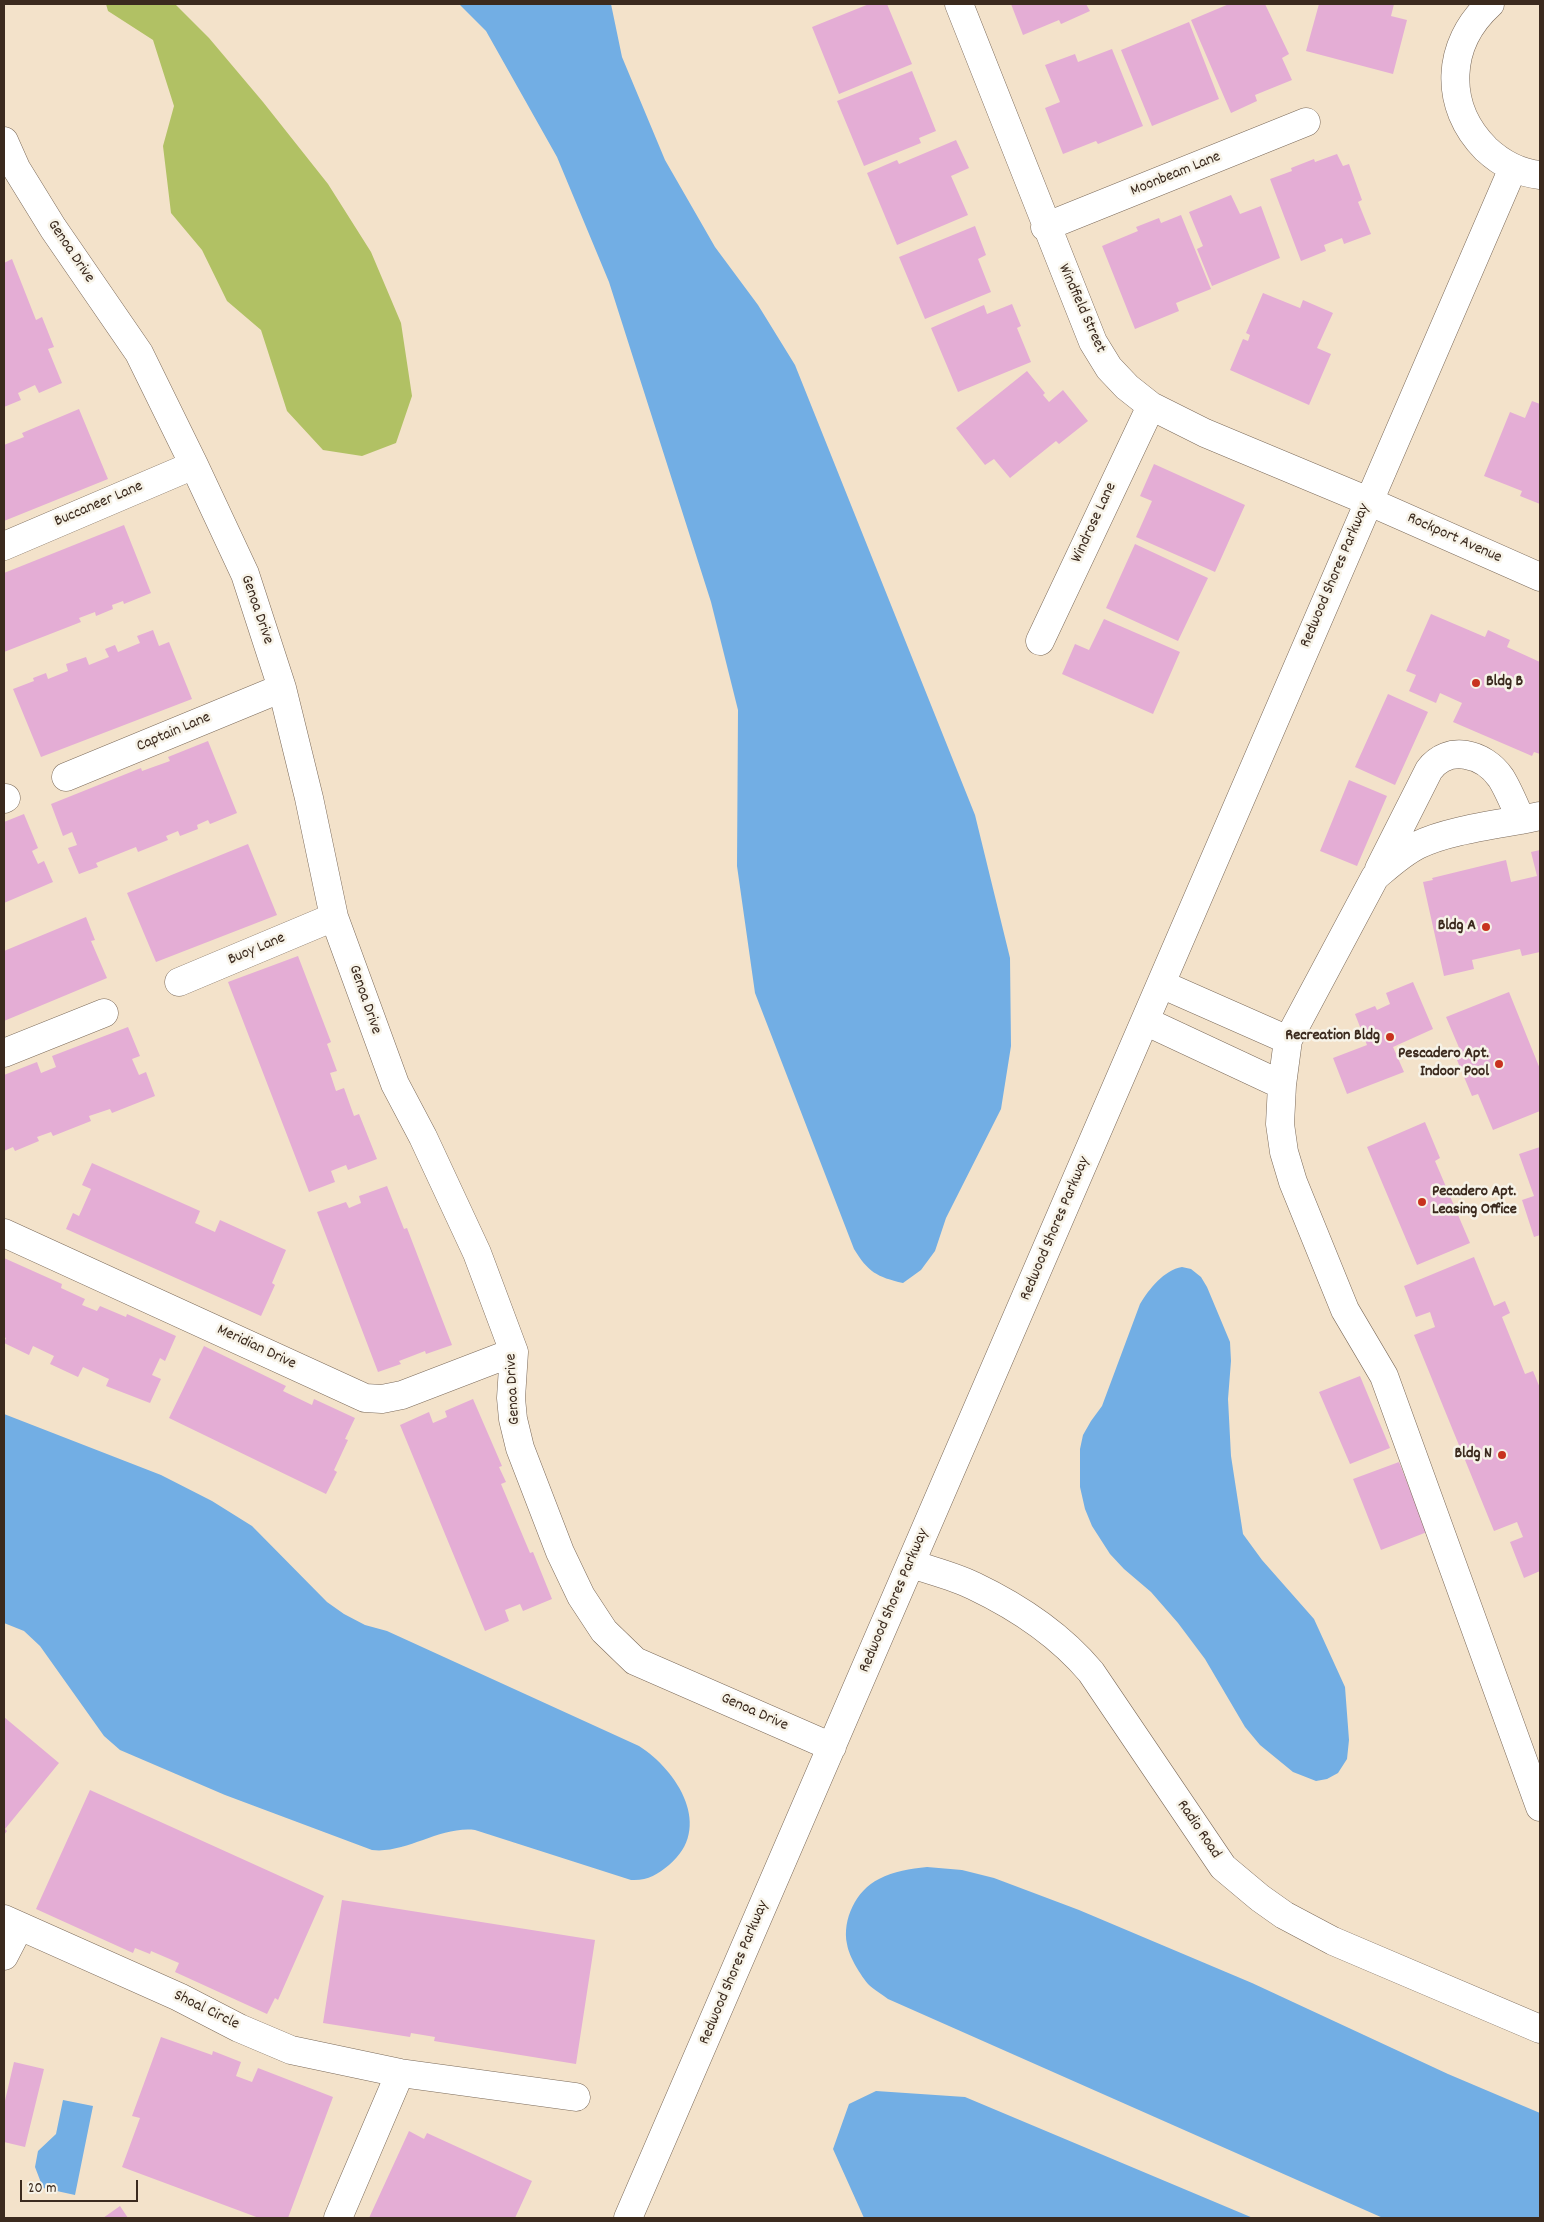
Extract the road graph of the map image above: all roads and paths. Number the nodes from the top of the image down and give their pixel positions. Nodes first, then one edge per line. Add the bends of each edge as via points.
1 (959, 4) edge
2 (1490, 4) edge
3 (1306, 122) dead end
4 (4, 141) edge
5 (1513, 168) junction
6 (1540, 175) edge
7 (1045, 227) junction
8 (1151, 406) junction
9 (194, 465) junction
10 (1368, 501) junction
11 (4, 546) edge
12 (1540, 577) edge
13 (1040, 641) dead end
14 (282, 688) junction
15 (66, 778) dead end
16 (1531, 818) edge
17 (1375, 877) junction
18 (334, 917) junction
19 (179, 982) dead end
20 (1161, 984) junction
21 (104, 1013) dead end
22 (1145, 1021) junction
23 (1288, 1040) junction
24 (4, 1053) edge
25 (1282, 1085) junction
26 (4, 1233) edge
27 (514, 1352) junction
28 (912, 1564) junction
29 (832, 1747) junction
30 (1540, 1807) edge
31 (12, 1923) edge
32 (4, 1956) edge
33 (1540, 2029) edge
34 (400, 2073) junction
35 (576, 2097) dead end
36 (338, 2218) edge
37 (628, 2218) edge

1 - 7 street, Windfield Street
2 - 5 street via 1466,34 1458,55 1455,77 1458,100 1465,121 1477,140
3 - 7 street, Moonbeam Lane
4 - 9 street, Genoa Drive via 16,168 53,228 139,353
5 - 6 street
5 - 10 street, Redwood Shores Parkway
7 - 8 street, Windfield Street via 1092,342 1127,388
8 - 10 street, Windfield Street via 1204,433
8 - 13 street, Windrose Lane
9 - 11 street, Buccaneer Lane
9 - 14 street, Genoa Drive via 245,574
10 - 12 street, Rockport Avenue
10 - 20 street, Redwood Shores Parkway
14 - 15 street, Captain Lane
14 - 18 street, Genoa Drive
16 - 17 street via 1436,837 1398,857
16 - 17 street via 1495,771 1469,756 1440,758 1429,770
17 - 23 street
18 - 19 street, Buoy Lane
18 - 27 street, Genoa Drive via 395,1084 477,1252
20 - 22 street, Redwood Shores Parkway
20 - 23 street
21 - 24 street
22 - 25 street
22 - 28 street, Redwood Shores Parkway
23 - 25 street
25 - 30 street via 1280,1124 1292,1182 1345,1310 1384,1376
26 - 27 street, Meridian Drive via 365,1398 382,1400 402,1395
27 - 29 street, Genoa Drive via 511,1398 520,1448 560,1552 581,1596 604,1631 635,1661
28 - 29 street, Redwood Shores Parkway
28 - 33 street, Radio Road via 973,1585 1029,1616 1069,1649 1091,1672 1223,1867 1260,1898 1333,1941
29 - 37 street, Redwood Shores Parkway
31 - 32 street, Shoal Circle
31 - 34 street, Shoal Circle via 291,2050
34 - 35 street, Shoal Circle
34 - 36 street

